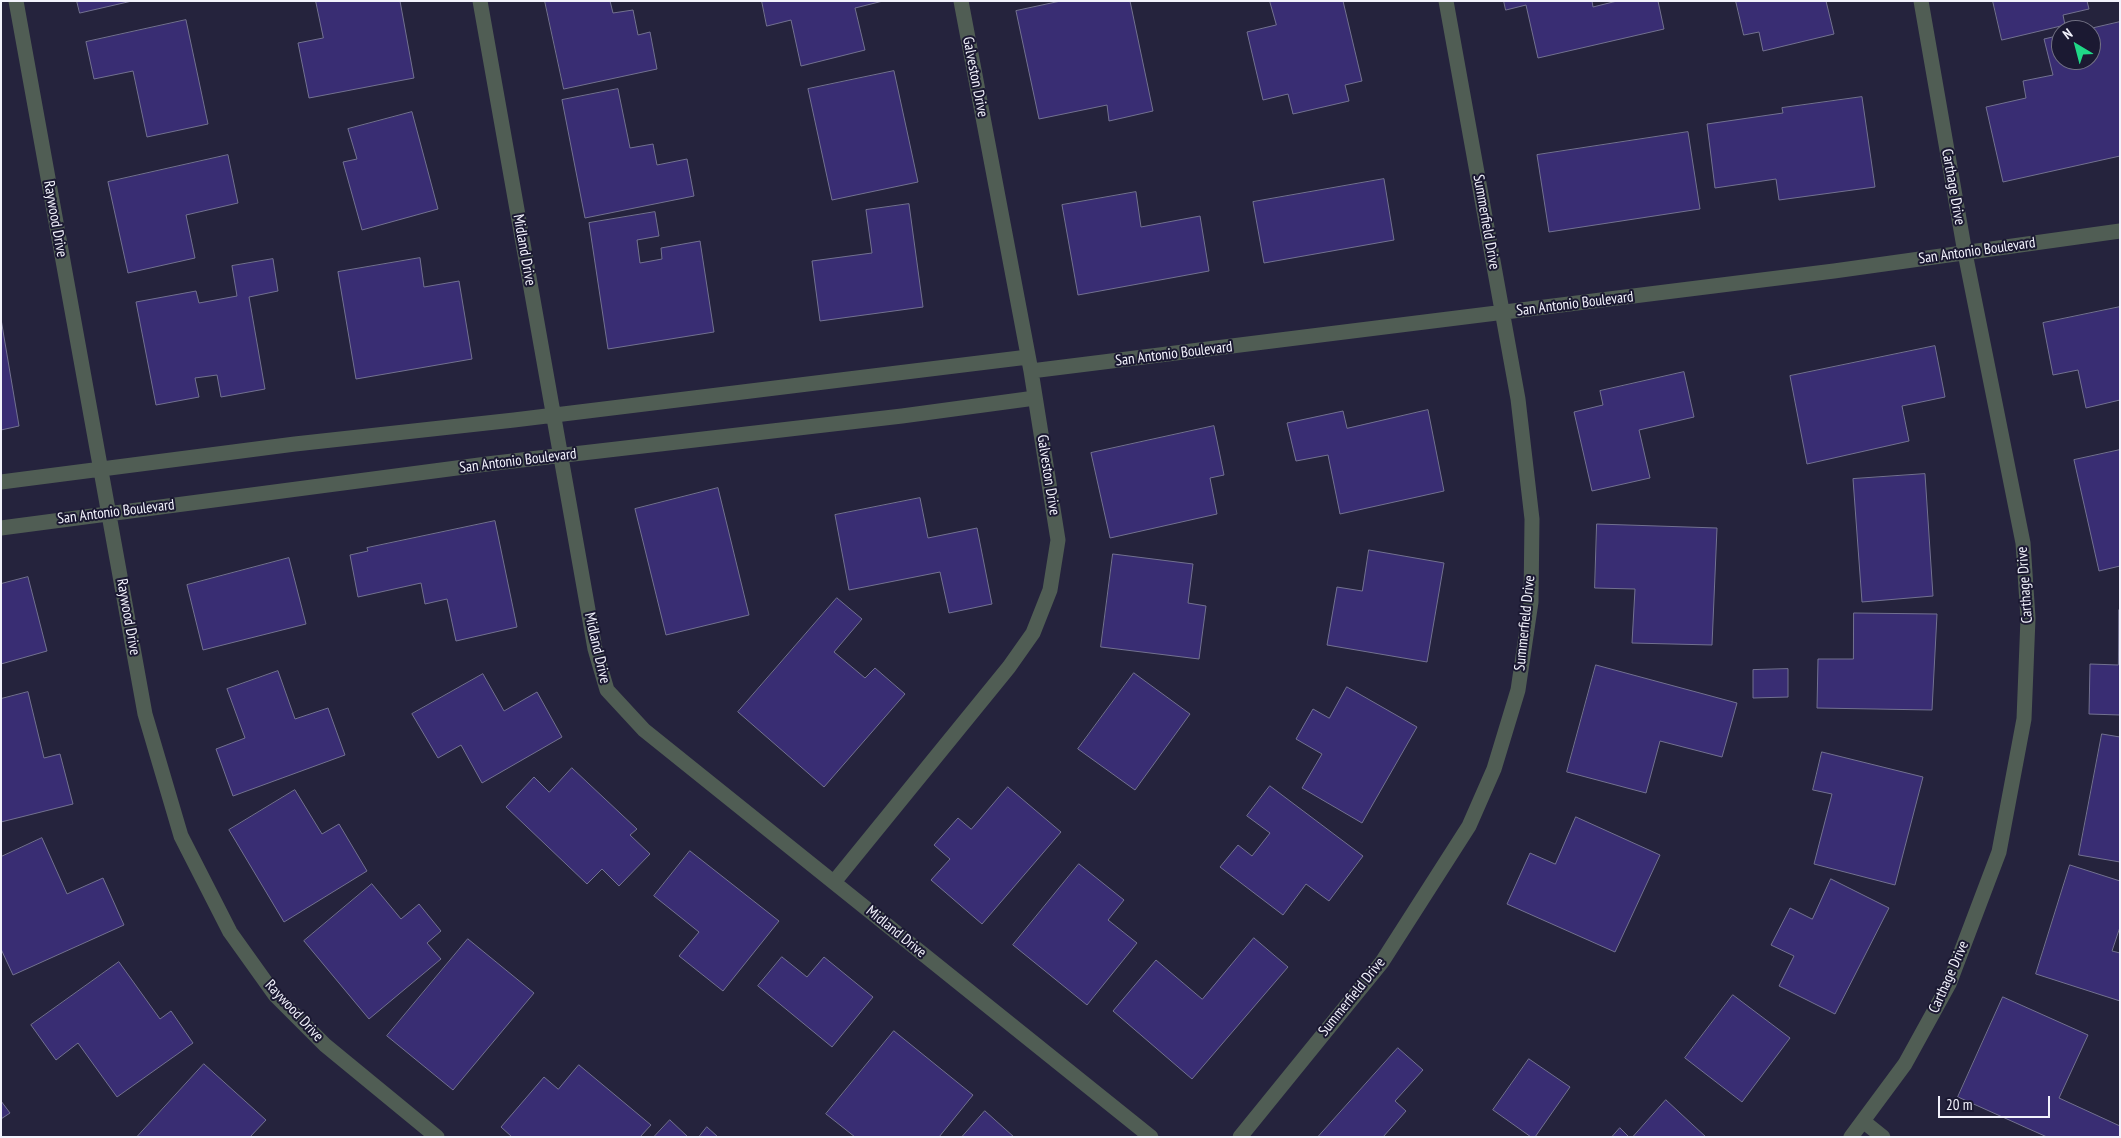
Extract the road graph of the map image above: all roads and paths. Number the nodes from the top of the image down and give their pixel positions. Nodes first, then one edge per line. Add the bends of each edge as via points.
1 (16, 1) edge
2 (480, 1) edge
3 (961, 1) edge
4 (1446, 1) edge
5 (1921, 1) edge
6 (2120, 231) edge
7 (1965, 253) junction
8 (1502, 313) junction
9 (1029, 364) junction
10 (1035, 398) junction
11 (554, 415) junction
12 (560, 456) junction
13 (101, 469) junction
14 (1, 482) edge
15 (109, 513) junction
16 (1, 528) edge
17 (834, 882) junction
18 (1863, 1121) junction
19 (437, 1137) edge
20 (1151, 1137) edge
21 (1240, 1137) edge
22 (1851, 1137) edge
23 (1883, 1137) edge

1 - 13 street, Raywood Drive
2 - 11 street, Midland Drive
3 - 9 street, Galveston Drive
4 - 8 street, Summerfield Drive
5 - 7 street, Carthage Drive
6 - 7 street, San Antonio Boulevard
7 - 8 street, San Antonio Boulevard
7 - 18 street, Carthage Drive via 2023,543 2028,618 2024,719 1999,852 1949,984 1905,1064
8 - 9 street, San Antonio Boulevard
8 - 21 street, Summerfield Drive via 1518,399 1532,518 1531,593 1518,690 1494,769 1469,826 1382,962
9 - 10 street, Galveston Drive
9 - 11 street, San Antonio Boulevard
10 - 12 street, San Antonio Boulevard
10 - 17 street, Galveston Drive via 1058,540 1050,590 1032,633 1009,666
11 - 12 street, Midland Drive
11 - 13 street, San Antonio Boulevard
12 - 15 street, San Antonio Boulevard
12 - 17 street, Midland Drive via 595,649 607,690 644,730
13 - 14 street, San Antonio Boulevard
13 - 15 street, Raywood Drive
15 - 16 street, San Antonio Boulevard
15 - 19 street, Raywood Drive via 145,714 181,836 230,932 275,995 325,1045
17 - 20 street, Midland Drive
18 - 22 street, Carthage Drive
18 - 23 street

